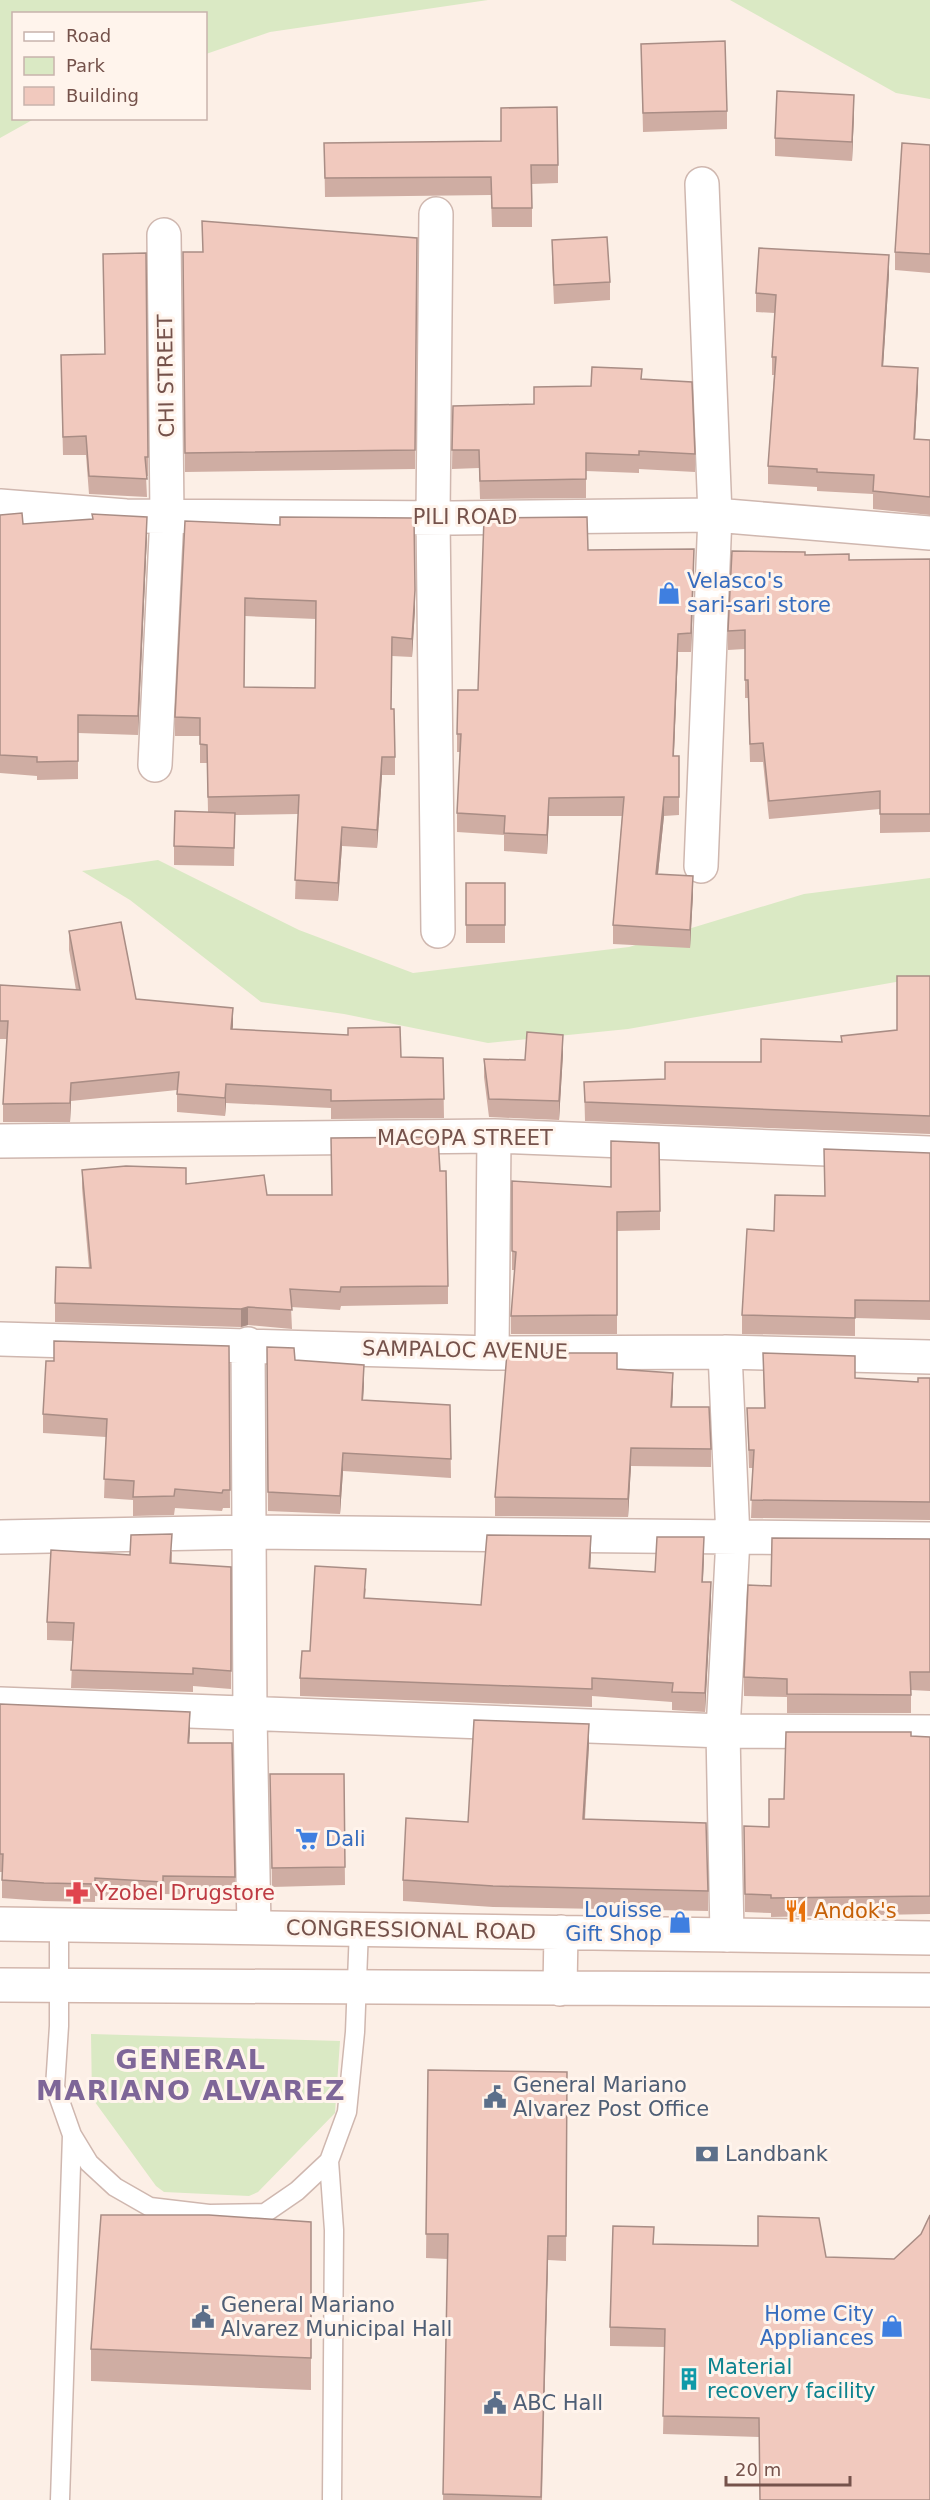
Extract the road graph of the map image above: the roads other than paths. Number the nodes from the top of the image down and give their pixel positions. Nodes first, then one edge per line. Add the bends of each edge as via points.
1 (702, 184) dead end
2 (436, 214) dead end
3 (164, 235) dead end
4 (0, 506) edge
5 (715, 515) junction
6 (167, 516) junction
7 (433, 518) junction
8 (930, 533) edge
9 (155, 765) dead end
10 (701, 866) dead end
11 (438, 931) dead end
12 (494, 1136) junction
13 (0, 1141) edge
14 (930, 1153) edge
15 (0, 1338) edge
16 (248, 1344) junction
17 (725, 1352) junction
18 (492, 1353) junction
19 (930, 1357) edge
20 (249, 1532) junction
21 (0, 1537) edge
22 (733, 1538) junction
23 (930, 1539) edge
24 (0, 1704) edge
25 (250, 1715) junction
26 (723, 1731) junction
27 (930, 1732) edge
28 (0, 1924) edge
29 (59, 1924) junction
30 (254, 1927) junction
31 (359, 1929) junction
32 (561, 1932) junction
33 (727, 1935) junction
34 (930, 1938) edge
35 (0, 1985) edge
36 (60, 1985) junction
37 (357, 1988) junction
38 (560, 1989) junction
39 (930, 1990) edge
40 (72, 2135) junction
41 (329, 2161) junction
42 (60, 2500) edge
43 (332, 2500) edge

1 - 5 street
2 - 7 street
3 - 6 street, CHI STREET
4 - 6 street, PILI ROAD
5 - 7 street, PILI ROAD
5 - 8 street, PILI ROAD
5 - 10 street
6 - 7 street, PILI ROAD
6 - 9 street, CHI STREET
7 - 11 street
12 - 13 street, MACOPA STREET
12 - 14 street, MACOPA STREET
12 - 18 street
15 - 16 street, SAMPALOC AVENUE
16 - 18 street, SAMPALOC AVENUE
16 - 20 street
17 - 18 street, SAMPALOC AVENUE
17 - 19 street, SAMPALOC AVENUE
17 - 22 street
20 - 21 street
20 - 22 street
20 - 25 street
22 - 23 street
22 - 26 street
24 - 25 street
25 - 26 street
25 - 30 street
26 - 27 street
26 - 33 street
28 - 29 street, CONGRESSIONAL ROAD
29 - 30 street, CONGRESSIONAL ROAD
29 - 36 lane
30 - 31 street, CONGRESSIONAL ROAD
31 - 32 street, CONGRESSIONAL ROAD
31 - 37 lane
32 - 33 street, CONGRESSIONAL ROAD
32 - 38 street
33 - 34 street, CONGRESSIONAL ROAD
35 - 36 street
36 - 37 street
36 - 40 lane via 54,2086
37 - 38 street
37 - 41 lane via 347,2112
38 - 39 street
40 - 41 lane via 89,2163 116,2187 150,2207 209,2214 264,2213 297,2191
40 - 42 lane
41 - 43 lane via 334,2230

